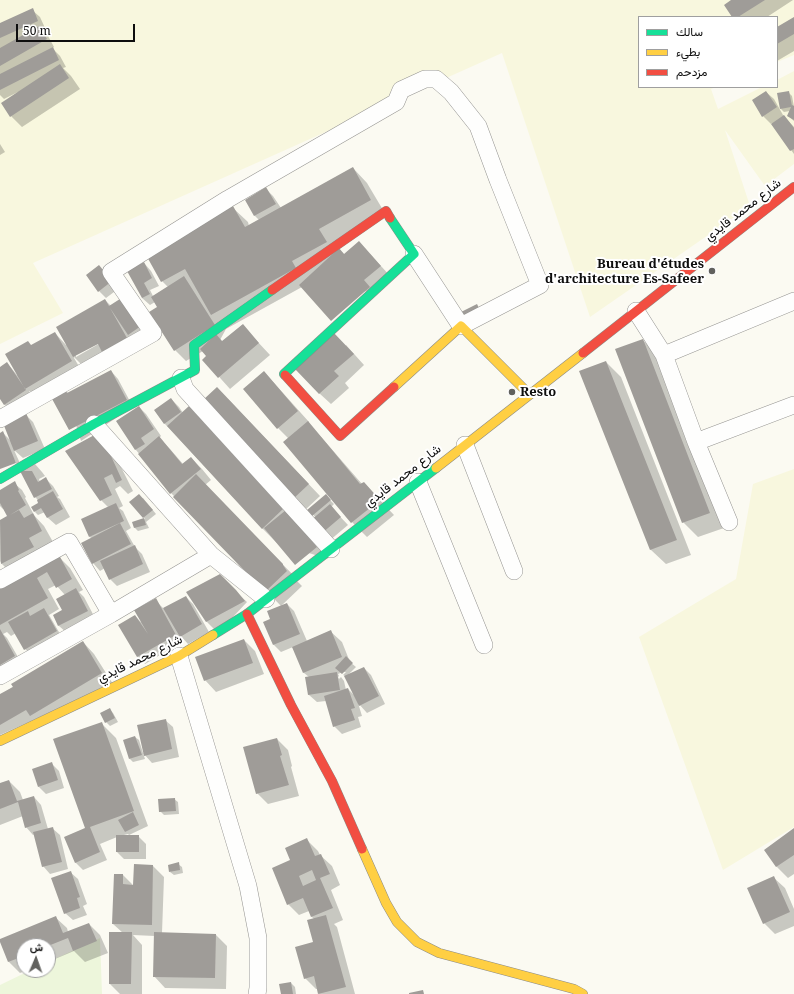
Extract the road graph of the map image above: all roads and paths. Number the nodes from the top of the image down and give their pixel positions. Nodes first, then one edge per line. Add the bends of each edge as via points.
1 (794, 187) edge
2 (414, 254) junction
3 (794, 301) edge
4 (636, 311) junction
5 (462, 326) junction
6 (664, 355) junction
7 (181, 378) junction
8 (530, 394) junction
9 (794, 405) edge
10 (0, 419) edge
11 (94, 424) junction
12 (696, 442) junction
13 (464, 445) junction
14 (0, 479) edge
15 (418, 482) junction
16 (729, 522) dead end
17 (331, 549) junction
18 (212, 555) junction
19 (514, 571) dead end
20 (0, 580) edge
21 (266, 599) junction
22 (111, 614) junction
23 (247, 614) junction
24 (484, 645) dead end
25 (179, 656) junction
26 (0, 676) edge
27 (0, 742) edge
28 (256, 994) edge
29 (583, 994) edge

1 - 4 main road, شارع محمد قايدي
2 - 5 street
2 - 5 main road via 284,374 340,436
2 - 7 main road via 386,211 194,344 195,370
3 - 6 street
4 - 6 street
4 - 8 main road, شارع محمد قايدي
5 - 8 main road
5 - 10 street via 540,285 478,126 451,92 436,79 425,79 401,90 396,102 228,199 111,272 153,333
6 - 12 street
7 - 11 main road
7 - 17 street via 185,389
8 - 13 main road, شارع محمد قايدي
9 - 12 street
11 - 14 main road
11 - 18 street
12 - 16 street
13 - 15 main road, شارع محمد قايدي
13 - 19 street
15 - 17 main road, شارع محمد قايدي
15 - 24 street
17 - 21 main road, شارع محمد قايدي
18 - 21 street
18 - 22 street
20 - 22 street via 69,542
21 - 23 main road, شارع محمد قايدي
22 - 26 street
23 - 25 main road, شارع محمد قايدي
23 - 29 main road via 291,705 332,781 386,903 398,922 417,942 438,953 574,989
25 - 27 main road, شارع محمد قايدي
25 - 28 street via 248,886 258,938

